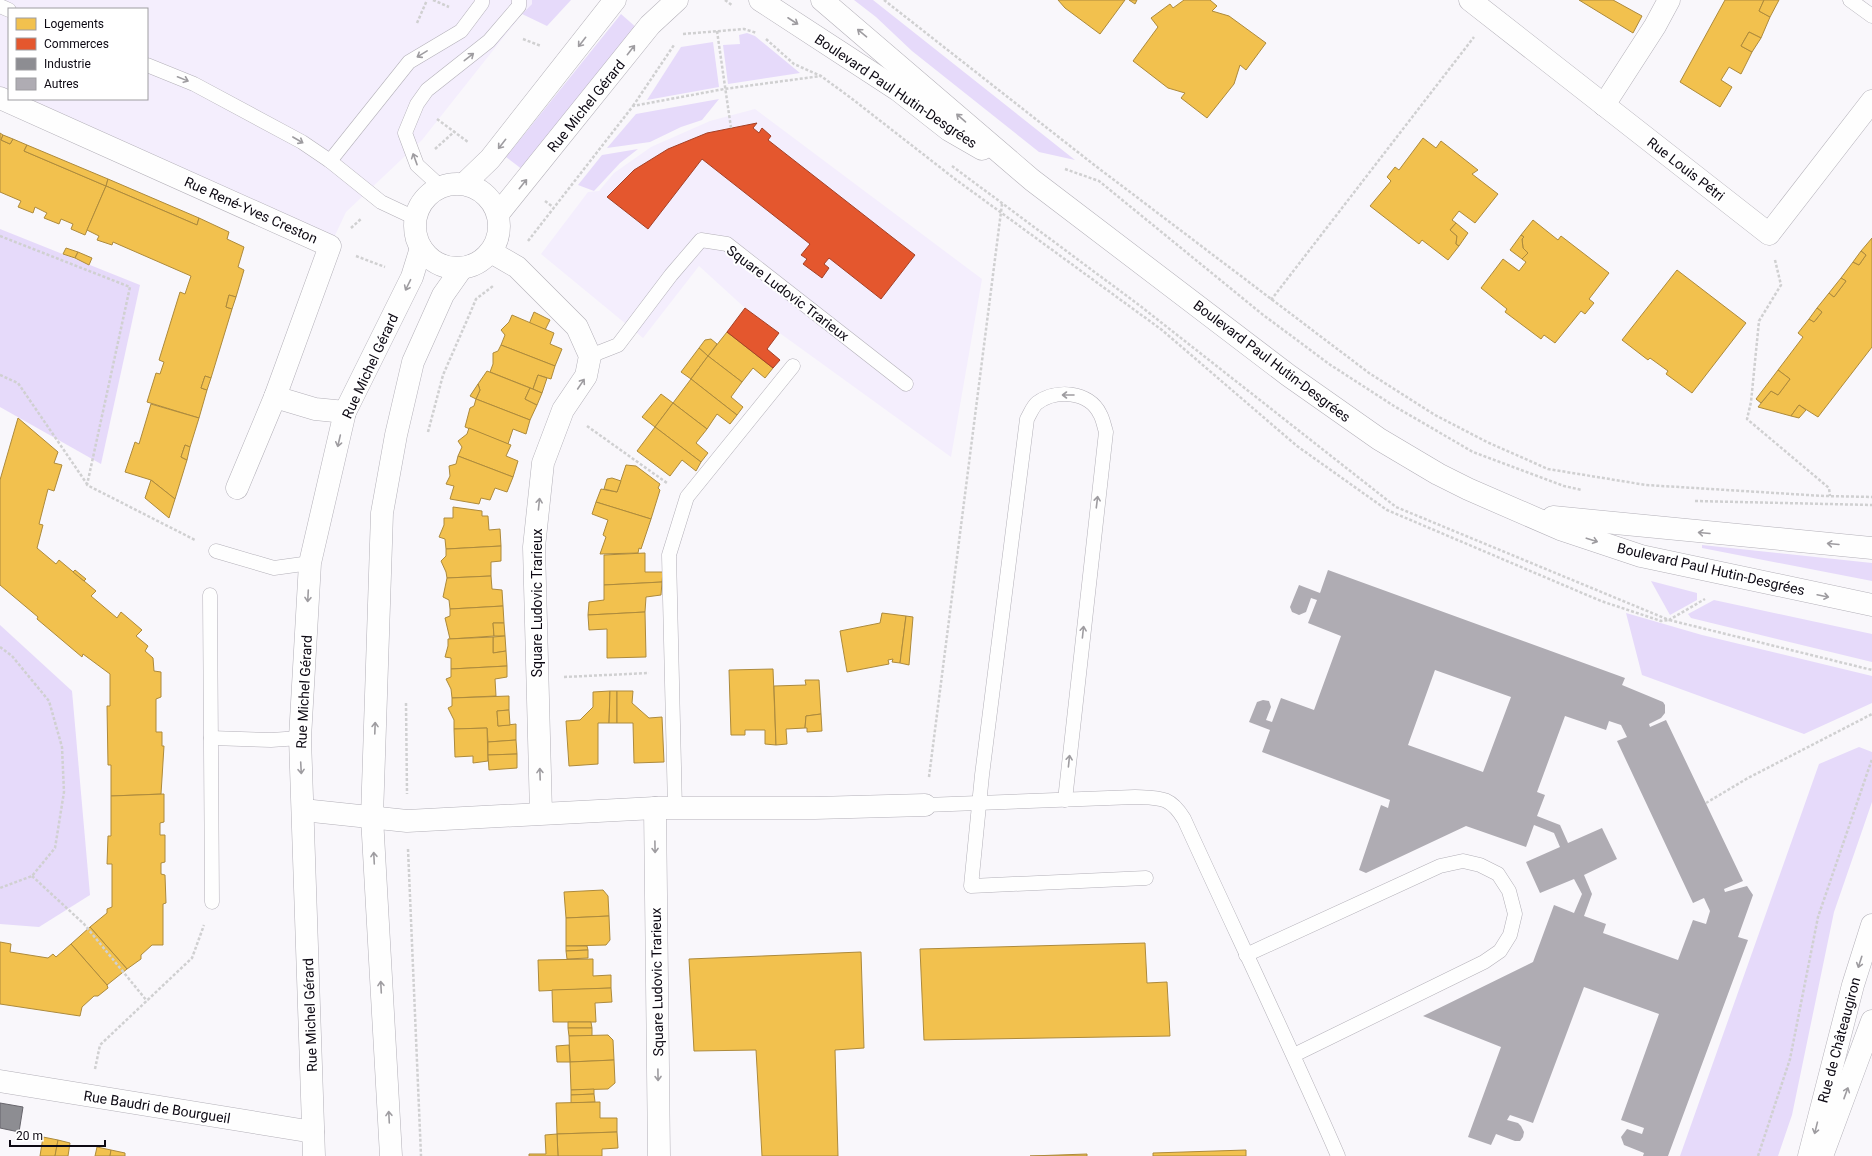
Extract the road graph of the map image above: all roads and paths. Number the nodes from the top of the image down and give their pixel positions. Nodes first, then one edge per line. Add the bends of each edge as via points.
1 (427, 0) edge
2 (482, 0) edge
3 (519, 0) edge
4 (615, 0) edge
5 (677, 0) edge
6 (760, 0) edge
7 (822, 0) edge
8 (884, 0) edge
9 (1470, 0) edge
10 (1669, 0) edge
11 (1850, 0) edge
12 (1490, 16) junction
13 (1872, 16) edge
14 (417, 23) dead end
15 (650, 25) junction
16 (717, 31) junction
17 (681, 34) dead end
18 (677, 40) dead end
19 (674, 45) junction
20 (148, 65) edge
21 (821, 76) junction
22 (724, 89) junction
23 (0, 98) edge
24 (1872, 101) edge
25 (1604, 105) junction
26 (633, 106) junction
27 (731, 128) dead end
28 (330, 161) junction
29 (1032, 180) junction
30 (464, 184) junction
31 (441, 187) junction
32 (381, 202) junction
33 (1002, 204) dead end
34 (1000, 211) junction
35 (498, 214) junction
36 (415, 218) junction
37 (1769, 234) junction
38 (0, 236) edge
39 (330, 246) junction
40 (421, 248) junction
41 (491, 252) junction
42 (517, 267) junction
43 (462, 268) junction
44 (412, 278) junction
45 (1271, 300) junction
46 (590, 356) junction
47 (793, 366) dead end
48 (0, 375) edge
49 (906, 384) dead end
50 (274, 397) junction
51 (563, 410) junction
52 (345, 412) junction
53 (427, 433) dead end
54 (87, 485) junction
55 (237, 488) dead end
56 (1586, 490) dead end
57 (1830, 496) junction
58 (687, 497) junction
59 (1872, 497) edge
60 (1688, 500) dead end
61 (1872, 505) edge
62 (1530, 515) junction
63 (1872, 548) edge
64 (216, 551) joint
65 (310, 563) junction
66 (210, 595) dead end
67 (1872, 605) edge
68 (0, 646) edge
69 (1872, 670) edge
70 (672, 672) junction
71 (538, 679) junction
72 (406, 702) dead end
73 (1872, 714) edge
74 (211, 738) junction
75 (300, 738) junction
76 (1872, 759) edge
77 (1065, 800) junction
78 (978, 803) junction
79 (1706, 803) dead end
80 (925, 804) junction
81 (665, 809) junction
82 (303, 810) junction
83 (541, 813) junction
84 (372, 817) junction
85 (407, 820) junction
86 (32, 876) junction
87 (1146, 878) dead end
88 (0, 888) edge
89 (212, 902) joint
90 (1872, 925) edge
91 (1246, 955) junction
92 (147, 1001) junction
93 (1872, 1021) edge
94 (1294, 1055) junction
95 (0, 1081) edge
96 (89, 1096) junction
97 (314, 1132) junction
98 (314, 1156) edge
99 (391, 1156) edge
100 (421, 1156) edge
101 (659, 1156) edge
102 (1338, 1156) edge
103 (1758, 1156) edge
104 (1809, 1156) edge
105 (1822, 1156) edge

1 - 14 path
2 -> 28 lane via 461,31 409,62
31 -> 3 lane via 417,166 405,133 417,104 427,90 489,41 518,6
4 -> 30 street via 490,159
5 - 15 street, Rue Michel Gérard
6 -> 29 street, Boulevard Paul Hutin-Desgrées via 898,90 949,130
29 -> 7 street, Boulevard Paul Hutin-Desgrées
8 - 45 path
9 - 12 street, Rue Louis Pétri
10 - 25 street
11 - 13 lane
12 - 25 street, Rue Louis Pétri
12 - 45 path
15 - 19 path
35 -> 15 street, Rue Michel Gérard
16 - 17 path
16 - 21 path via 744,29 760,34 794,64
16 - 22 path
18 - 19 path
19 - 26 path
20 -> 28 lane via 194,84 302,142
21 - 22 path
21 - 34 path
22 - 26 path
22 - 27 path
23 - 39 street, Rue René-Yves Creston
24 - 37 street
25 - 37 street, Rue Louis Pétri
26 - 42 path via 530,237
28 - 32 lane
29 - 56 path via 1050,165 1099,181 1262,314 1329,364 1394,406 1473,452 1564,486
29 - 62 street, Boulevard Paul Hutin-Desgrées via 1288,375 1379,439 1468,489
30 - 31 street
30 - 35 street via 486,194 494,203
31 - 36 street via 429,194 420,205
32 - 36 lane
32 - 39 path
33 - 34 path
34 - 69 path via 1162,330 1297,446 1387,510 1608,604 1661,621 1669,620
34 - 80 path
35 - 41 street via 498,240
36 - 40 street via 417,239
37 - 57 path via 1781,285 1760,321 1748,420 1829,488
38 - 54 path via 130,287
39 - 44 path
39 - 50 street, Rue René-Yves Creston
40 - 43 street via 438,264
40 - 44 street, Rue Michel Gérard
41 - 42 street
41 - 43 street via 473,266
42 - 46 street via 577,327
42 - 53 path via 476,299 443,375
84 -> 43 street via 382,513 396,434 413,362 443,296
44 -> 52 street, Rue Michel Gérard
45 - 57 path via 1368,373 1435,415 1548,469 1646,485
46 - 49 lane, Square Ludovic Trarieux via 618,345 701,240 727,244
51 -> 46 street, Square Ludovic Trarieux via 586,376
47 - 58 lane
48 - 54 path via 18,383
50 - 52 street via 315,409
50 - 55 street, Rue René-Yves Creston
51 - 58 path
71 -> 51 street, Square Ludovic Trarieux via 534,547 543,463
52 -> 65 street, Rue Michel Gérard
54 - 64 path
57 - 59 path
58 - 70 lane via 669,555
60 - 61 path
63 -> 62 street, Boulevard Paul Hutin-Desgrées
62 -> 67 street, Boulevard Paul Hutin-Desgrées via 1560,530 1641,556
64 - 65 lane via 274,568
65 -> 75 street, Rue Michel Gérard
66 - 74 lane
68 - 86 path via 12,656 49,701 62,747 64,792 55,848
70 - 71 path
70 - 81 lane
83 -> 71 street, Square Ludovic Trarieux
72 - 85 path
73 - 79 path via 1748,778
74 - 75 lane
74 - 89 lane
75 -> 82 street, Rue Michel Gérard
76 - 103 path via 1818,917 1790,1059
77 - 78 lane
77 -> 78 lane via 1106,432 1100,413 1088,400 1072,394 1056,396 1036,404 1027,419
77 - 91 lane via 1155,798 1176,806
78 - 80 lane
78 - 87 lane via 970,886
80 - 81 street via 880,807
81 - 83 street
81 -> 101 street, Square Ludovic Trarieux
82 - 84 street
82 - 97 street, Rue Michel Gérard
83 - 85 street
84 - 85 street
99 -> 84 street
85 - 100 path
86 - 88 path
86 - 92 path via 84,924
89 - 92 path via 192,958
90 -> 104 street, Rue de Châteaugiron via 1853,985
91 - 94 lane
91 - 94 lane via 1440,866 1463,861 1480,865 1498,874 1509,891 1515,914 1510,936 1500,951 1484,962
92 - 96 path via 100,1045
105 -> 93 street, Rue de Châteaugiron
94 - 102 lane
95 - 96 street, Rue Baudri de Bourgueil
96 - 97 street, Rue Baudri de Bourgueil
97 - 98 street, Rue Michel Gérard

